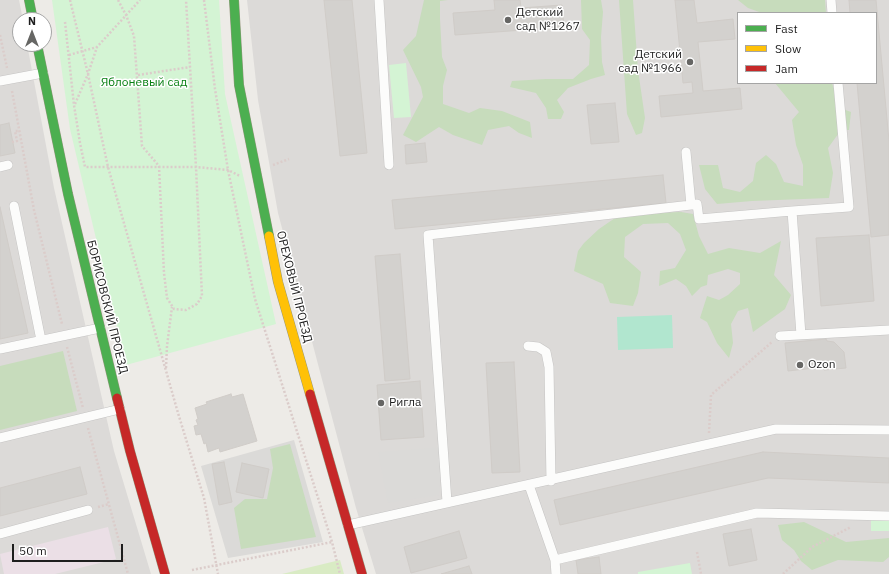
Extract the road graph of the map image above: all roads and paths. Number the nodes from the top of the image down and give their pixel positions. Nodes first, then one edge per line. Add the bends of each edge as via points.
1 (29, 0) edge
2 (70, 0) edge
3 (118, 0) edge
4 (140, 0) edge
5 (186, 0) edge
6 (234, 0) edge
7 (379, 0) edge
8 (831, 0) edge
9 (31, 12) edge
10 (832, 12) edge
11 (126, 16) junction
12 (65, 22) dead end
13 (0, 35) edge
14 (97, 47) junction
15 (83, 51) junction
16 (39, 52) edge
17 (69, 55) junction
18 (190, 67) junction
19 (43, 73) junction
20 (88, 74) junction
21 (138, 75) junction
22 (5, 80) edge
23 (838, 84) edge
24 (74, 104) junction
25 (19, 131) junction
26 (12, 142) dead end
27 (686, 152) dead end
28 (389, 165) dead end
29 (159, 166) junction
30 (108, 167) junction
31 (196, 167) junction
32 (240, 176) dead end
33 (691, 205) junction
34 (14, 206) dead end
35 (792, 211) junction
36 (172, 306) junction
37 (100, 328) junction
38 (889, 330) edge
39 (801, 335) junction
40 (64, 336) junction
41 (780, 336) joint
42 (41, 340) junction
43 (528, 346) dead end
44 (0, 349) edge
45 (166, 370) junction
46 (120, 409) junction
47 (86, 417) junction
48 (889, 430) edge
49 (0, 438) edge
50 (709, 445) junction
51 (551, 481) junction
52 (530, 485) junction
53 (447, 502) junction
54 (88, 510) dead end
55 (868, 516) junction
56 (889, 516) edge
57 (348, 525) junction
58 (0, 534) edge
59 (332, 542) dead end
60 (697, 552) dead end
61 (555, 560) junction
62 (216, 566) junction
63 (192, 570) dead end
64 (128, 574) edge
65 (165, 574) edge
66 (218, 574) edge
67 (362, 574) edge
68 (556, 574) edge
69 (701, 574) edge
70 (783, 574) edge

1 - 9 street
2 - 15 path
3 - 11 path
4 - 11 path
5 - 18 path
6 - 57 street, ОРЕХОВЫЙ ПРОЕЗД via 239,85 278,282
7 - 28 lane
8 - 10 lane
11 - 14 path
11 - 21 path via 134,36
12 - 17 path
13 - 22 path
14 - 15 path
14 - 20 path
15 - 17 path
15 - 20 path
16 - 19 street, БОРИСОВСКИЙ ПРОЕЗД
17 - 24 path
18 - 21 path
18 - 31 path
19 - 22 lane
19 - 37 street, БОРИСОВСКИЙ ПРОЕЗД via 62,169
20 - 24 path
20 - 30 path
21 - 29 path via 142,146
22 - 25 path
23 - 35 lane via 849,207
24 - 30 path via 85,167
25 - 26 path via 15,131 17,141
25 - 40 path via 34,210
27 - 33 lane
29 - 30 path
29 - 31 path
29 - 36 path via 164,274
30 - 45 path
31 - 32 path via 228,170
31 - 36 path via 202,296 197,304 186,310 174,309
33 - 35 lane via 697,204 699,220
33 - 53 lane via 428,234
34 - 42 lane
35 - 39 lane
36 - 45 path
37 - 40 lane
37 - 46 street, БОРИСОВСКИЙ ПРОЕЗД
38 - 39 lane
39 - 41 lane
40 - 42 lane
40 - 47 path
41 - 50 path via 710,395
42 - 44 lane
43 - 51 lane via 546,352 549,367
45 - 62 path via 204,498
46 - 47 lane
46 - 65 street, БОРИСОВСКИЙ ПРОЕЗД
47 - 49 lane
47 - 64 path
48 - 50 lane via 776,429
50 - 51 lane
51 - 52 lane
52 - 53 lane
52 - 61 lane
53 - 57 lane
54 - 58 lane
55 - 56 lane
55 - 61 lane via 757,513
55 - 70 path via 812,547
57 - 67 street, ОРЕХОВЫЙ ПРОЕЗД
59 - 62 path
60 - 69 path
61 - 68 lane
62 - 63 path
62 - 66 path

